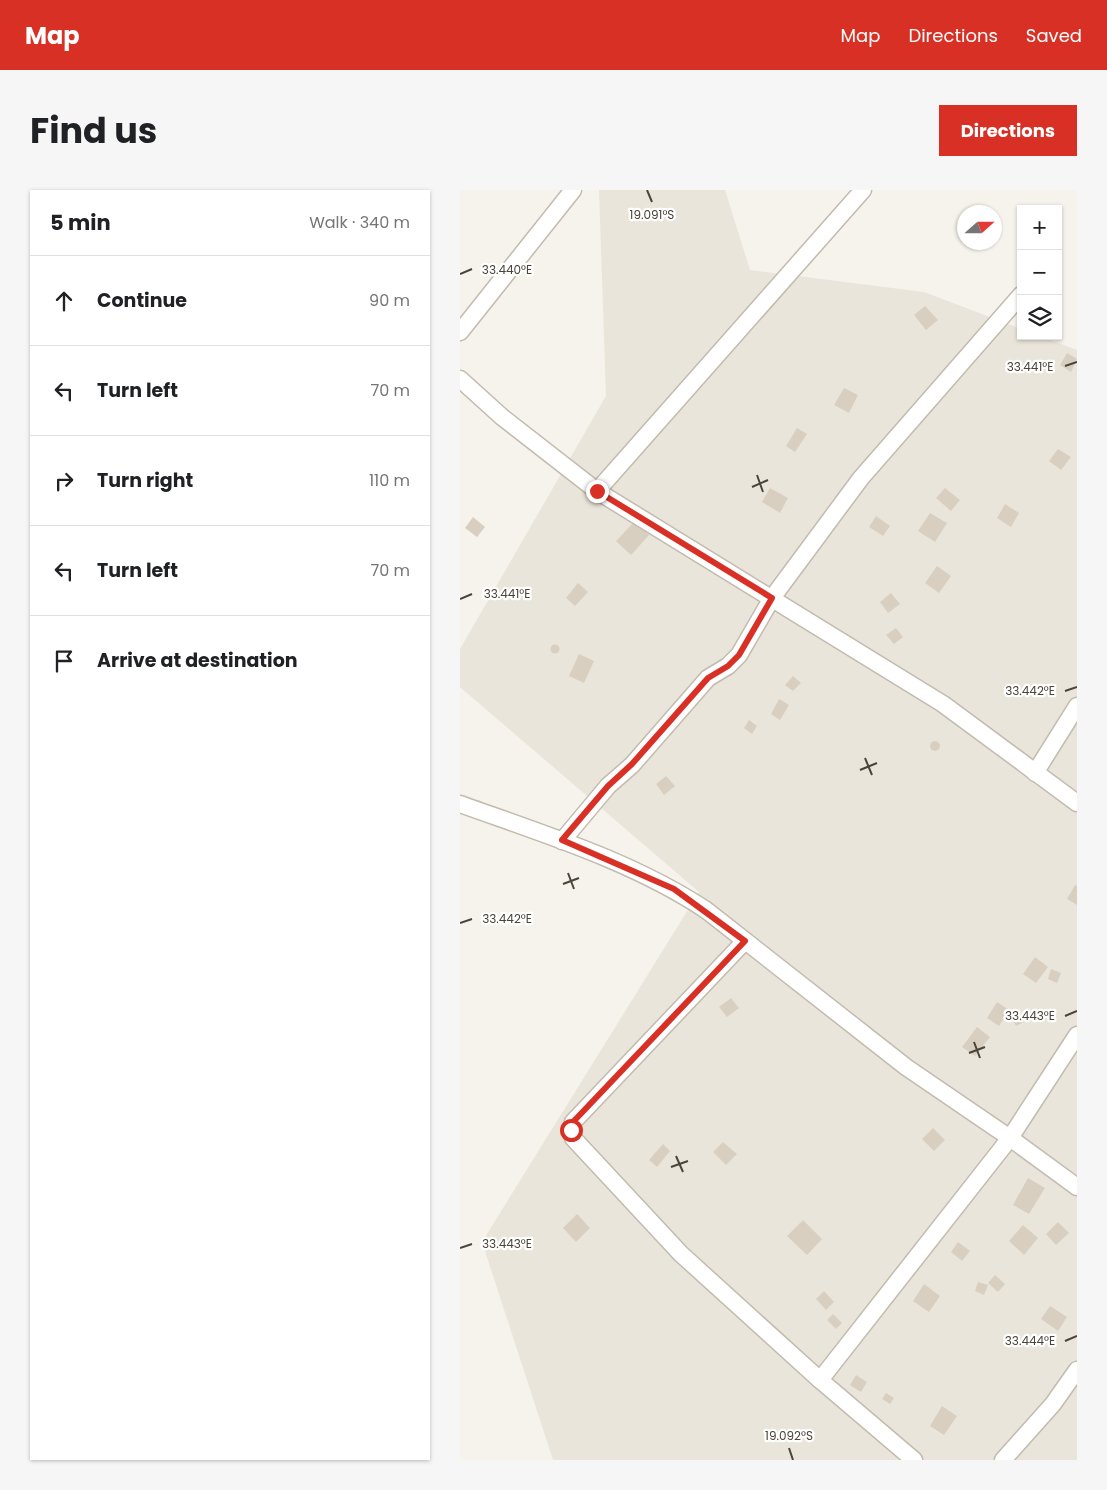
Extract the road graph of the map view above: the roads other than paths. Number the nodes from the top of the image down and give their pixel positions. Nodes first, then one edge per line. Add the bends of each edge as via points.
1 (573, 190) edge
2 (863, 190) edge
3 (1017, 300) edge
4 (460, 332) edge
5 (460, 379) edge
6 (597, 491) junction
7 (772, 598) junction
8 (1077, 706) edge
9 (1035, 773) junction
10 (1077, 803) edge
11 (460, 804) edge
12 (562, 840) junction
13 (745, 941) junction
14 (1077, 1035) edge
15 (1010, 1138) junction
16 (1077, 1187) edge
17 (1077, 1370) edge
18 (820, 1380) junction
19 (914, 1460) edge
20 (1002, 1460) edge

1 - 4 street
2 - 6 street
3 - 7 street via 861,478
5 - 6 street via 502,417
6 - 7 street
7 - 9 street via 943,704
7 - 12 street via 739,655 708,678
8 - 9 street
9 - 10 street
11 - 12 street
12 - 13 street via 674,889
13 - 15 street via 906,1067
13 - 18 street via 573,1122 571,1130 573,1138 681,1254
14 - 15 street
15 - 16 street
15 - 18 street
17 - 20 street via 1053,1404
18 - 19 street

